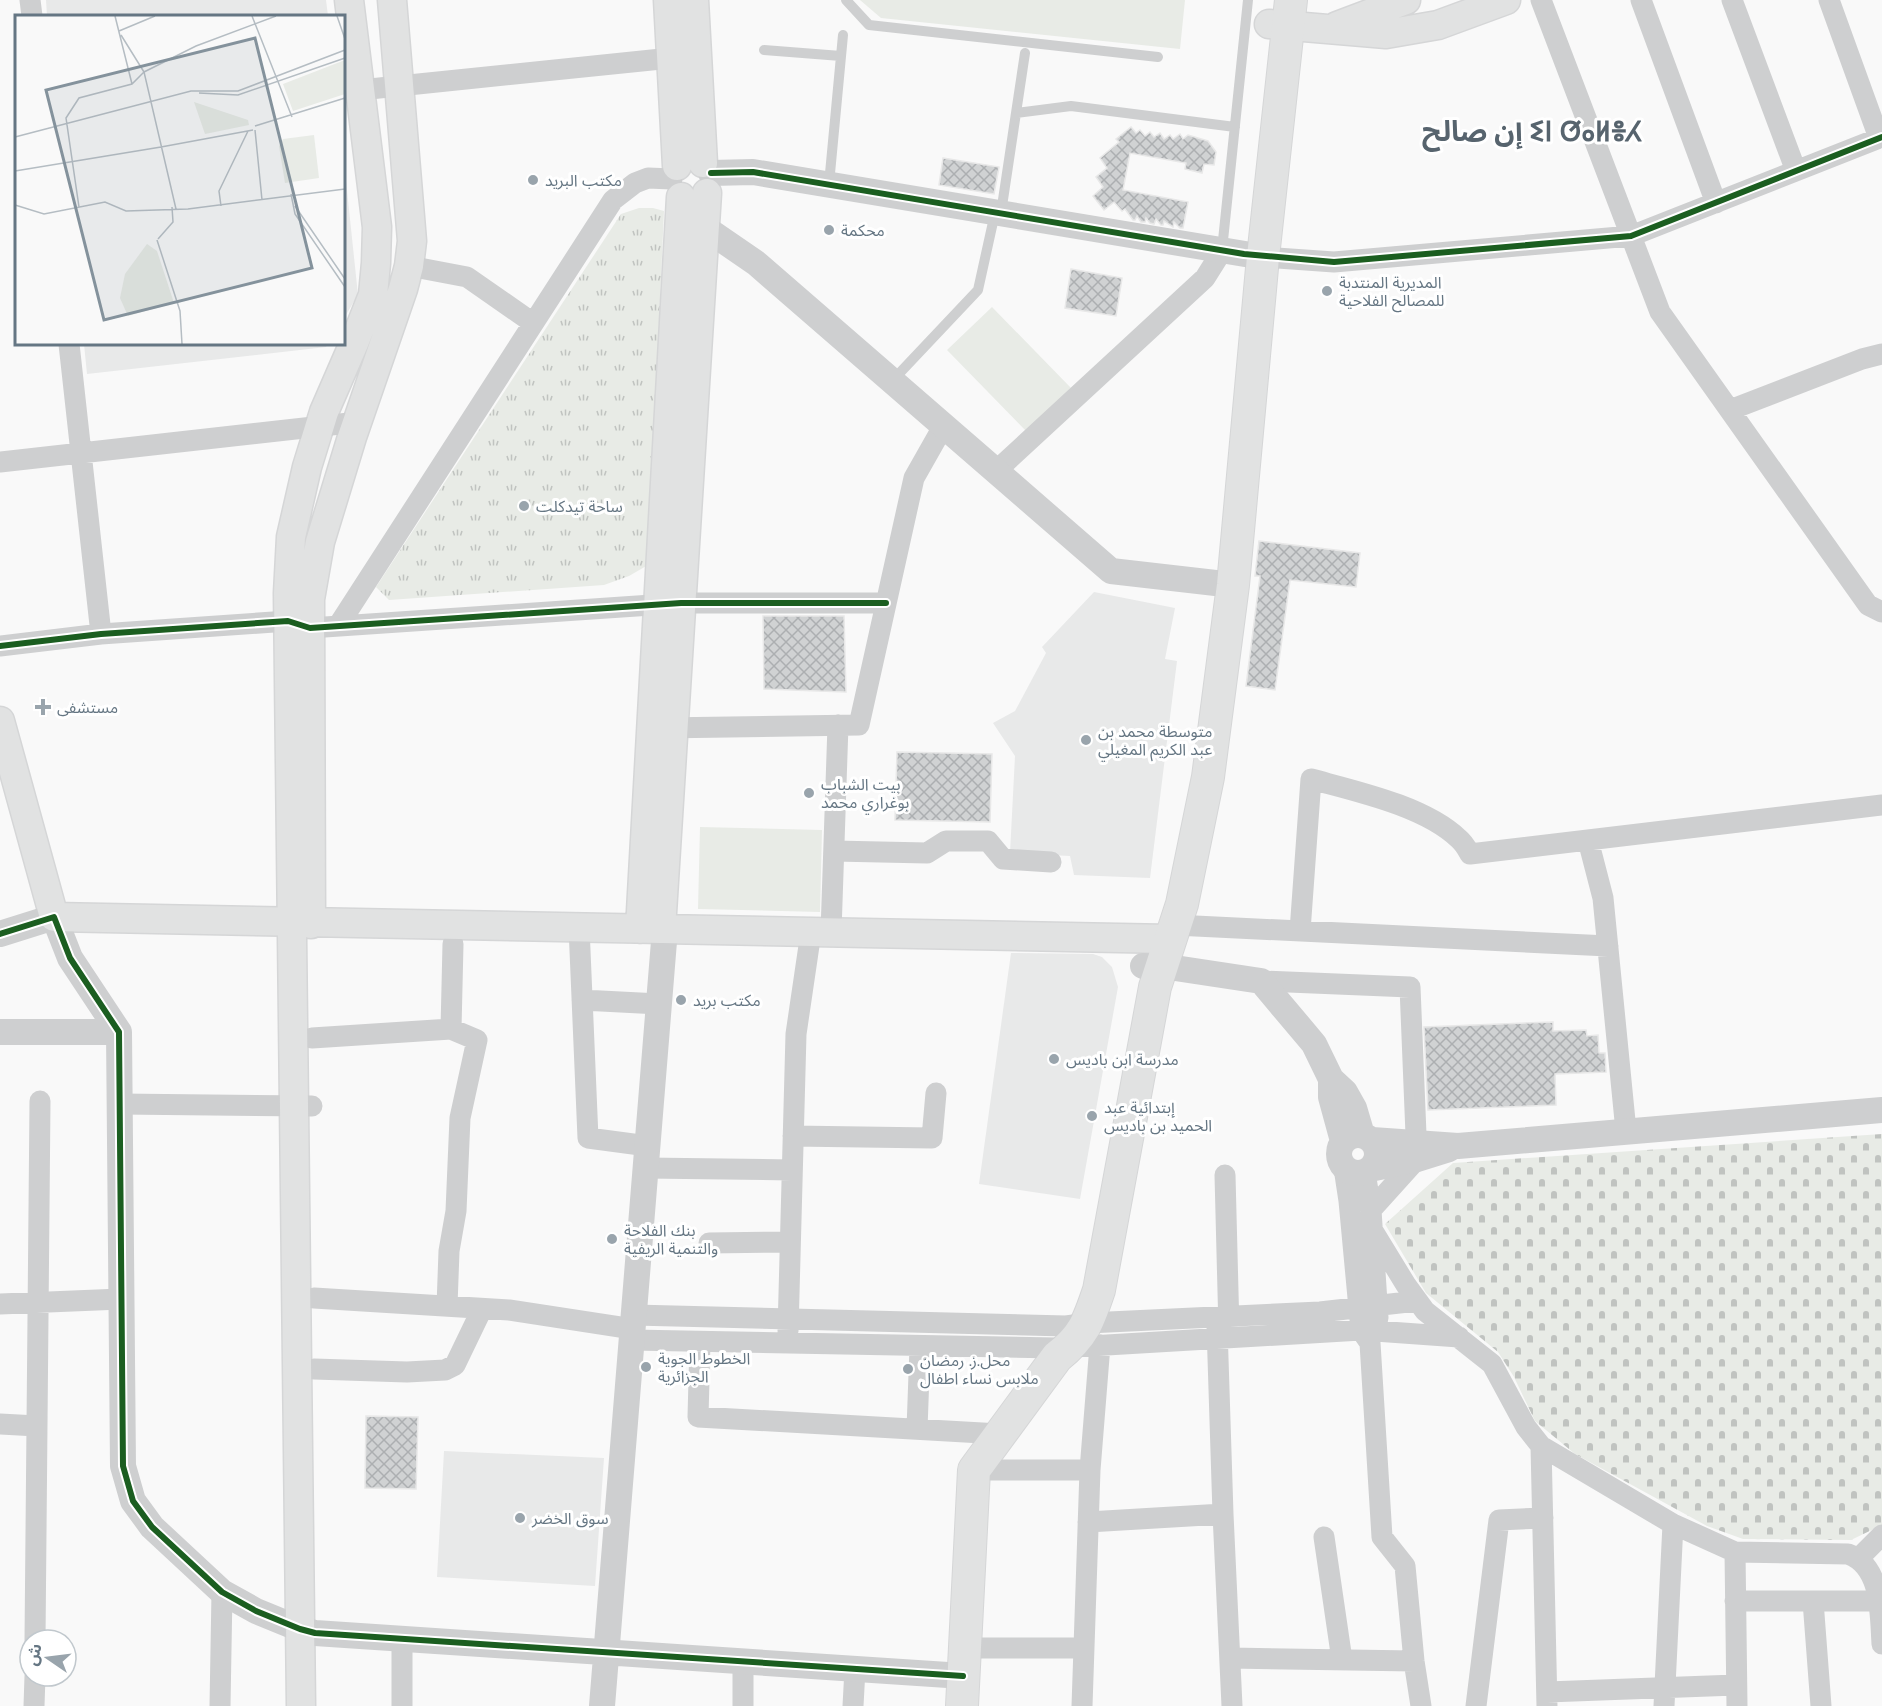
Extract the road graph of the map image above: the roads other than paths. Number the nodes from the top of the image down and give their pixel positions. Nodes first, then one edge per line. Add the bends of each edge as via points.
1 (30, 0) edge
2 (349, 0) edge
3 (392, 0) edge
4 (668, 0) edge
5 (694, 0) edge
6 (846, 0) edge
7 (1248, 0) edge
8 (1406, 0) edge
9 (1506, 0) edge
10 (1541, 0) edge
11 (1641, 0) edge
12 (1732, 0) edge
13 (1829, 0) edge
14 (1273, 14) edge
15 (32, 15) edge
16 (1326, 29) junction
17 (843, 35) dead end
18 (765, 50) dead end
19 (1025, 53) dead end
20 (840, 56) junction
21 (1158, 57) dead end
22 (671, 58) junction
23 (400, 86) junction
24 (360, 90) junction
25 (1016, 113) junction
26 (1235, 127) junction
27 (1881, 138) edge
28 (1796, 171) junction
29 (692, 179) junction
30 (829, 185) junction
31 (1716, 203) junction
32 (998, 213) junction
33 (705, 228) junction
34 (1631, 236) junction
35 (1243, 254) junction
36 (406, 277) junction
37 (374, 284) junction
38 (533, 323) junction
39 (69, 345) edge
40 (1882, 354) edge
41 (892, 381) junction
42 (1730, 410) junction
43 (358, 422) junction
44 (944, 425) junction
45 (320, 426) junction
46 (81, 453) junction
47 (0, 462) edge
48 (996, 471) junction
49 (291, 537) junction
50 (320, 542) junction
51 (1223, 584) junction
52 (886, 603) junction
53 (670, 604) junction
54 (1882, 612) edge
55 (312, 625) junction
56 (101, 634) junction
57 (0, 646) edge
58 (0, 721) edge
59 (838, 725) junction
60 (663, 727) junction
61 (1882, 805) edge
62 (1588, 840) junction
63 (834, 850) junction
64 (1051, 862) dead end
65 (54, 917) junction
66 (302, 922) junction
67 (579, 927) junction
68 (655, 929) junction
69 (1300, 931) junction
70 (821, 932) junction
71 (0, 934) edge
72 (453, 944) dead end
73 (1608, 946) junction
74 (1160, 947) junction
75 (1261, 981) junction
76 (582, 1000) junction
77 (659, 1004) junction
78 (451, 1029) junction
79 (0, 1032) edge
80 (119, 1032) junction
81 (312, 1038) junction
82 (936, 1093) dead end
83 (40, 1101) dead end
84 (120, 1104) junction
85 (303, 1106) junction
86 (1882, 1110) edge
87 (1626, 1131) junction
88 (794, 1136) junction
89 (1359, 1138) junction
90 (1417, 1150) junction
91 (647, 1157) junction
92 (792, 1170) junction
93 (1360, 1170) junction
94 (1225, 1175) dead end
95 (1372, 1220) junction
96 (790, 1242) junction
97 (709, 1243) dead end
98 (314, 1298) junction
99 (121, 1299) junction
100 (1418, 1301) junction
101 (0, 1304) edge
102 (38, 1304) junction
103 (447, 1306) junction
104 (1368, 1306) junction
105 (482, 1309) junction
106 (1222, 1318) junction
107 (788, 1319) junction
108 (633, 1328) junction
109 (1370, 1335) junction
110 (1459, 1337) junction
111 (1223, 1339) junction
112 (1073, 1341) junction
113 (700, 1342) junction
114 (788, 1344) junction
115 (920, 1347) junction
116 (314, 1369) junction
117 (0, 1424) edge
118 (37, 1426) junction
119 (917, 1429) junction
120 (1000, 1434) junction
121 (1541, 1446) junction
122 (974, 1470) junction
123 (1090, 1470) junction
124 (1222, 1514) junction
125 (1543, 1518) junction
126 (1088, 1522) junction
127 (1673, 1524) junction
128 (1882, 1535) edge
129 (1324, 1537) dead end
130 (1735, 1552) junction
131 (1859, 1558) junction
132 (222, 1592) junction
133 (1813, 1601) junction
134 (1880, 1601) edge
135 (1735, 1602) junction
136 (35, 1628) edge
137 (308, 1631) junction
138 (402, 1639) junction
139 (1882, 1644) edge
140 (1084, 1648) junction
141 (606, 1652) junction
142 (1230, 1658) junction
143 (1342, 1660) junction
144 (1414, 1661) junction
145 (743, 1662) junction
146 (855, 1669) junction
147 (964, 1677) edge
148 (34, 1688) edge
149 (1736, 1696) edge
150 (1665, 1697) edge
151 (1547, 1699) edge
152 (34, 1706) edge
153 (220, 1706) edge
154 (301, 1706) edge
155 (316, 1706) edge
156 (402, 1706) edge
157 (602, 1706) edge
158 (743, 1706) edge
159 (853, 1706) edge
160 (1082, 1706) edge
161 (1232, 1706) edge
162 (1421, 1706) edge
163 (1476, 1706) edge
164 (1821, 1706) edge

1 - 15 street
2 - 24 main road
3 - 23 main road
4 - 22 main road
5 - 29 main road
6 - 21 lane via 869,25
7 - 14 lane
8 - 16 main road
9 - 16 main road via 1438,25 1386,34
10 - 34 street
11 - 31 street
12 - 28 street
13 - 27 street
14 - 16 main road
14 - 26 lane
14 - 35 main road
17 - 20 lane
18 - 20 lane
19 - 25 lane
20 - 30 lane
22 - 23 street
22 - 29 main road
23 - 24 street
23 - 36 main road via 412,241
24 - 37 main road via 377,227
25 - 26 lane via 1071,106
25 - 32 lane
26 - 35 lane
27 - 28 street
28 - 31 street
29 - 30 street via 753,172
29 - 33 main road
29 - 38 street via 648,177 613,200
29 - 53 main road
30 - 32 street
31 - 34 street
32 - 35 street
32 - 41 lane via 978,290
33 - 41 street via 756,263
33 - 53 main road
34 - 35 street via 1334,262
34 - 42 street via 1660,312
35 - 48 street via 1205,278
35 - 51 main road
36 - 37 main road
36 - 38 street via 467,277
36 - 43 main road
37 - 45 main road
38 - 55 street
39 - 46 street
40 - 42 street
41 - 44 street
42 - 54 street via 1868,605
43 - 45 street
43 - 50 main road
44 - 48 street
44 - 52 street via 914,478
45 - 46 street
45 - 49 main road
46 - 47 street
46 - 56 street
48 - 51 street via 1111,571
49 - 50 main road
49 - 55 main road via 288,593
50 - 55 main road via 310,599
51 - 74 main road
52 - 53 street
52 - 59 street via 859,725
53 - 55 street
53 - 60 main road
55 - 56 street
55 - 66 main road
56 - 57 street
58 - 65 main road
59 - 60 street
59 - 63 street
60 - 68 main road
61 - 62 street
62 - 69 street via 1470,854 1460,839 1431,819 1380,798 1311,778
62 - 73 street via 1603,898
63 - 64 street via 927,853 946,841 988,841 1002,859
63 - 70 street
65 - 66 main road
65 - 71 street
65 - 80 street via 70,958
66 - 67 main road
66 - 81 main road
66 - 85 main road
67 - 68 main road
67 - 76 street
68 - 70 main road
68 - 77 street
69 - 73 street
69 - 74 street
70 - 74 main road
70 - 88 street via 796,1034
72 - 78 street
73 - 87 street
74 - 75 street
74 - 112 main road via 1137,986
75 - 89 street via 1314,1044 1331,1079 1345,1092 1354,1108
75 - 90 street via 1410,987
76 - 77 street
76 - 91 street via 588,1138
77 - 91 street
78 - 81 street
78 - 103 street via 477,1040 460,1118
79 - 80 street
80 - 84 street
81 - 85 main road
82 - 88 street via 932,1138
83 - 102 street
84 - 85 street
84 - 99 street
85 - 98 main road
85 - 137 main road
86 - 87 street
87 - 90 street
88 - 92 street
89 - 90 street
89 - 93 street via 1377,1149 1377,1160
89 - 93 street via 1339,1149 1339,1160
90 - 93 street
90 - 95 street
91 - 92 street
91 - 108 street
92 - 96 street
93 - 95 street
93 - 104 street via 1349,1201
94 - 106 street
95 - 100 street
95 - 104 street
96 - 97 street
96 - 107 street
98 - 103 street
98 - 116 main road
99 - 102 street
99 - 132 street via 123,1466 134,1501 152,1527
100 - 104 street
100 - 110 street
101 - 102 street
102 - 118 street
103 - 105 street
104 - 106 street
104 - 109 street
105 - 108 street
105 - 116 street via 455,1365 445,1370
106 - 111 street
106 - 112 street
107 - 108 street
107 - 112 street
107 - 114 street
108 - 113 street
108 - 141 street
109 - 110 street
109 - 111 street
109 - 144 street via 1382,1537 1405,1566
110 - 121 street via 1492,1364 1526,1427
111 - 112 street
111 - 124 street
112 - 115 street
112 - 120 main road
112 - 123 street
113 - 114 street
113 - 119 street via 698,1417
114 - 115 street
115 - 119 street
116 - 137 main road
117 - 118 street
118 - 136 street
119 - 120 street
120 - 122 main road
121 - 125 street
121 - 127 street
122 - 123 street
122 - 147 main road
123 - 126 street
124 - 126 street
124 - 142 street
125 - 151 street
125 - 163 street via 1499,1520
126 - 140 street
127 - 130 street
127 - 150 street
128 - 131 street
129 - 143 street
130 - 131 street via 1848,1554
130 - 135 street
131 - 134 street via 1872,1572
132 - 137 street via 256,1611
132 - 153 street
133 - 134 street
133 - 135 street
133 - 164 street
134 - 139 street
135 - 149 street
137 - 138 street
137 - 154 main road
137 - 155 main road
138 - 141 street
138 - 156 street
140 - 147 street
140 - 160 street
141 - 145 street
141 - 157 street
142 - 143 street
142 - 161 street
143 - 144 street
144 - 162 street
145 - 146 street
145 - 158 street
146 - 147 street
146 - 159 street
148 - 152 street
149 - 150 street
150 - 151 street

